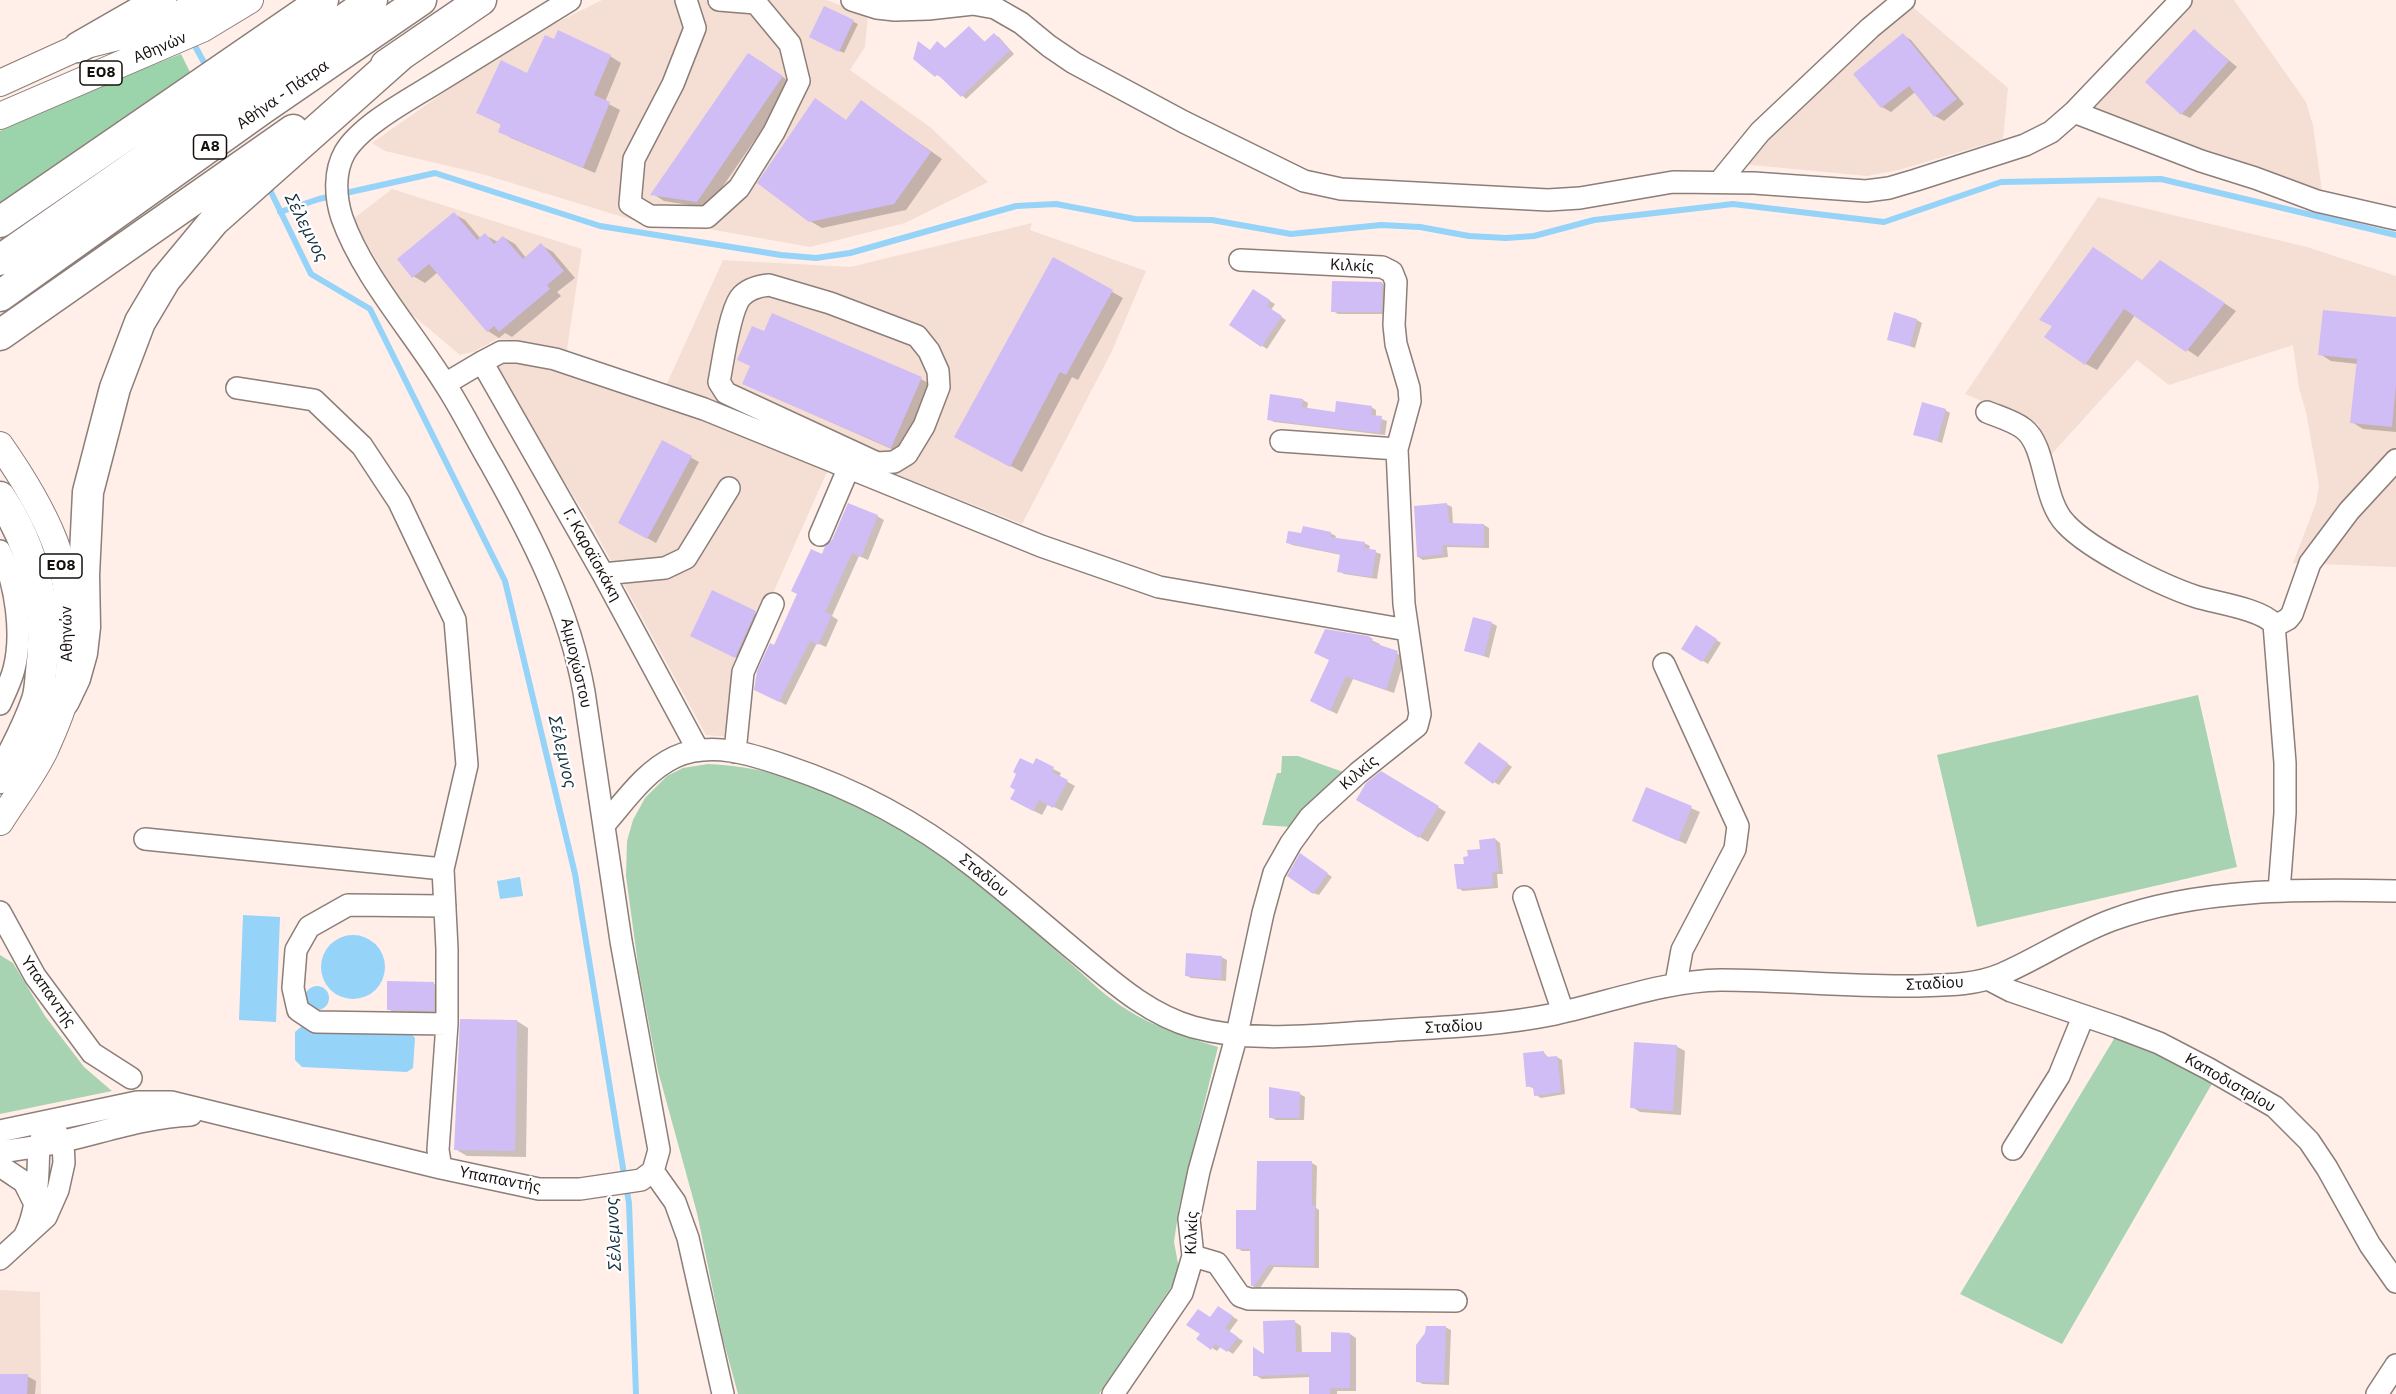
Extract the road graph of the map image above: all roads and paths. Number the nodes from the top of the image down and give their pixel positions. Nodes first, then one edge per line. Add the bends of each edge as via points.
1 (161, 0) edge
2 (213, 0) edge
3 (250, 0) edge
4 (323, 0) edge
5 (372, 0) edge
6 (421, 0) edge
7 (481, 0) edge
8 (570, 0) edge
9 (686, 0) edge
10 (719, 0) edge
11 (852, 0) edge
12 (1904, 0) edge
13 (2181, 0) edge
14 (79, 47) junction
15 (402, 54) junction
16 (0, 84) edge
17 (2074, 112) junction
18 (0, 116) edge
19 (1720, 181) junction
20 (2396, 219) edge
21 (0, 222) edge
22 (0, 260) edge
23 (1240, 260) dead end
24 (0, 296) edge
25 (0, 335) edge
26 (482, 362) junction
27 (445, 384) junction
28 (237, 388) dead end
29 (1987, 412) dead end
30 (795, 426) junction
31 (1281, 441) dead end
32 (0, 445) edge
33 (1397, 449) junction
34 (801, 450) junction
35 (2396, 459) edge
36 (849, 467) junction
37 (729, 488) dead end
38 (0, 498) edge
39 (820, 535) dead end
40 (0, 551) edge
41 (603, 574) junction
42 (773, 604) dead end
43 (2275, 626) junction
44 (1407, 630) junction
45 (1664, 664) dead end
46 (64, 701) junction
47 (0, 704) edge
48 (698, 750) junction
49 (735, 752) junction
50 (0, 778) edge
51 (0, 822) edge
52 (604, 825) junction
53 (145, 839) dead end
54 (443, 869) junction
55 (2279, 891) junction
56 (2396, 891) edge
57 (1524, 897) dead end
58 (445, 906) junction
59 (0, 912) edge
60 (0, 938) edge
61 (19, 950) junction
62 (1988, 980) junction
63 (1676, 983) junction
64 (1563, 1012) junction
65 (2083, 1017) junction
66 (447, 1024) junction
67 (1236, 1034) junction
68 (131, 1078) dead end
69 (222, 1115) junction
70 (48, 1122) junction
71 (0, 1131) edge
72 (63, 1142) junction
73 (38, 1146) junction
74 (2013, 1149) dead end
75 (0, 1152) edge
76 (0, 1166) edge
77 (441, 1168) junction
78 (647, 1176) junction
79 (35, 1203) junction
80 (25, 1235) junction
81 (2, 1256) edge
82 (1193, 1256) junction
83 (2396, 1282) edge
84 (1456, 1301) dead end
85 (2396, 1365) edge
86 (723, 1394) edge
87 (1113, 1394) edge
88 (2377, 1394) edge

1 - 14 highway
2 - 14 main road, Αθηνών / ΕΟ8 via 126,35
3 - 18 main road, Αθηνών / ΕΟ8 via 202,30
4 - 21 highway
5 - 22 highway, Αθήνα - Πάτρα / Α8
6 - 24 highway, Αθήνα - Πάτρα / Α8
7 - 15 highway
8 - 27 street, Αμμοχώστου via 386,114 343,155 337,186 347,228 373,276
9 - 10 street via 695,28 673,84 634,159 630,204 651,216 707,217 739,188 774,132 799,81 790,44 756,3
11 - 19 street via 895,10 973,4 995,8 1074,63 1184,122 1315,184 1341,189 1548,200 1658,184
12 - 19 street via 1760,132
13 - 17 street
14 - 16 main road, Αθηνών / ΕΟ8
15 - 25 highway
15 - 46 highway via 214,221 165,279 140,322 115,388 88,492 85,627 75,678
17 - 19 street via 2051,132 2025,145 1888,188 1845,190
17 - 20 street via 2317,201
23 - 33 street, Κιλκίς via 1382,267 1392,272 1396,282 1396,344 1410,401
26 - 27 street
26 - 34 street via 508,352 555,359 704,410
26 - 41 street, Γ. Καραϊσκάκη
27 - 52 street, Αμμοχώστου via 524,523 562,608 585,692
28 - 54 street via 314,400 362,446 399,502 456,620 467,765
29 - 43 street via 2021,426 2029,434 2053,504 2073,531 2161,582 2197,597 2262,615
30 - 30 street via 726,393 719,382 735,311 741,297 756,286 769,285 841,307 917,336 929,351 938,371 939,387 924,426 907,454 894,462 877,463
30 - 34 street
31 - 33 street
32 - 46 main road, Αθηνών / ΕΟ8 via 26,483 55,542 69,631
33 - 44 street, Κιλκίς
34 - 36 street
35 - 43 street via 2349,511 2310,563 2292,614
36 - 39 street
36 - 44 street via 1041,546 1159,587
37 - 41 street via 686,558 665,568
38 - 50 highway via 20,532 36,577 44,633 38,697
40 - 47 street via 18,614 14,670
41 - 48 street, Γ. Καραϊσκάκη
42 - 49 street via 743,672
43 - 55 street via 2285,763
44 - 67 street, Κιλκίς via 1419,722 1321,806 1299,830 1280,861 1268,892
45 - 63 street via 1739,832 1732,856 1682,950
46 - 51 main road, Αθηνών / ΕΟ8 via 45,750
48 - 49 street, Σταδίου
48 - 52 street, Σταδίου via 676,756 655,769
49 - 67 street, Σταδίου via 813,775 901,815 975,867 1131,996 1192,1027
52 - 78 street, Αμμοχώστου via 628,985 659,1150
53 - 54 street
54 - 58 street
55 - 56 street, Σταδίου
55 - 62 street, Σταδίου via 2170,905 2113,919
57 - 64 street
58 - 66 street
58 - 66 street via 348,905 309,927 296,950 293,988 298,1010 316,1022
59 - 61 street, Υπαπαντής
60 - 61 street
61 - 68 street, Υπαπαντής via 92,1053
62 - 63 street, Σταδίου via 1872,986 1747,981
62 - 65 street, Καποδιστρίου
63 - 64 street, Σταδίου
64 - 67 street, Σταδίου via 1467,1027 1308,1035
65 - 74 street via 2060,1076
65 - 83 street, Καποδιστρίου via 2159,1043 2275,1107 2309,1141
66 - 77 street via 438,1150
67 - 82 street, Κιλκίς via 1198,1171 1190,1219
69 - 70 street via 171,1102 137,1102
69 - 72 street via 167,1116
69 - 77 street, Υπαπαντής
70 - 71 street
70 - 72 street
70 - 73 street
72 - 73 street
72 - 80 street via 64,1163 58,1190 46,1217
73 - 75 street
73 - 79 street
76 - 79 street via 24,1182
77 - 78 street, Υπαπαντής via 539,1189 580,1189
78 - 86 street via 675,1202 688,1238
79 - 80 street
80 - 81 street
82 - 84 street via 1217,1263 1240,1296 1249,1299
82 - 87 street, Κιλκίς via 1182,1293
85 - 88 street

